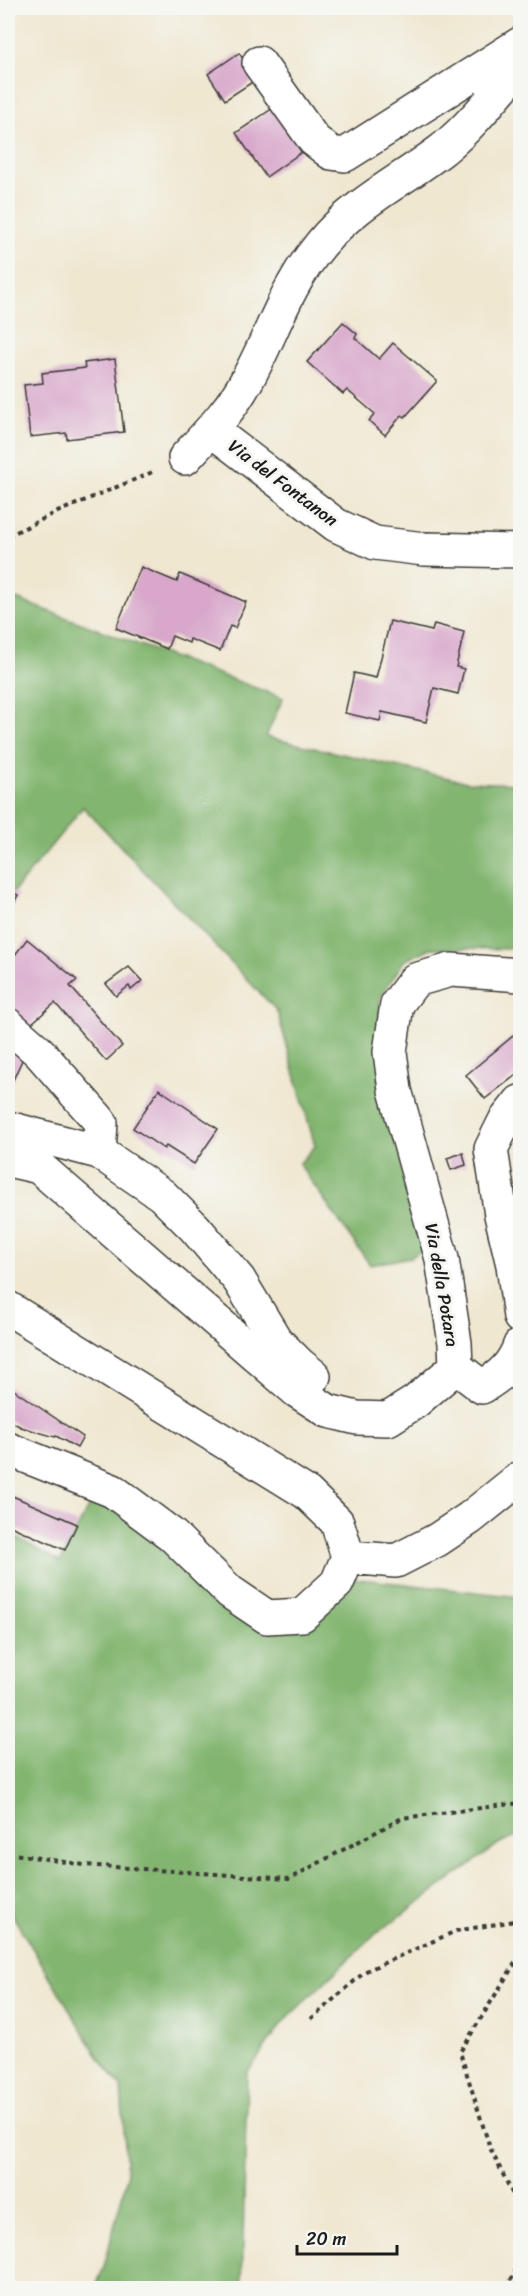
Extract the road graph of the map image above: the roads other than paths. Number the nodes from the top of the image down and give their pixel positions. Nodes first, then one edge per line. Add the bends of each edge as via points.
1 (520, 44) edge
2 (259, 63) dead end
3 (520, 66) edge
4 (222, 438) dead end
5 (185, 458) road end
6 (520, 550) edge
7 (520, 975) edge
8 (8, 1025) edge
9 (520, 1102) edge
10 (8, 1128) edge
11 (99, 1152) junction
12 (8, 1160) edge
13 (511, 1225) edge
14 (8, 1308) edge
15 (520, 1317) edge
16 (520, 1345) edge
17 (456, 1367) junction
18 (388, 1419) junction
19 (8, 1449) edge
20 (520, 1478) edge
21 (348, 1557) junction

1 - 2 street via 345,155 331,153 314,140
3 - 5 street via 444,148 354,213 322,243 293,283 247,380 222,419
4 - 6 street, Via del Fontanon via 336,525 375,543 424,549
7 - 17 street, Via della Potara via 452,970 415,980 397,1004 390,1052 395,1090 441,1259
8 - 11 street via 39,1052 101,1123
9 - 13 street via 491,1149
10 - 11 street
11 - 18 street via 162,1195 195,1228 239,1280 276,1341 298,1364 336,1392
12 - 18 street via 39,1167 297,1391 328,1411 357,1418
13 - 15 street
14 - 21 street via 306,1492 337,1522
16 - 17 street via 504,1373 482,1387
17 - 18 street, Via della Potara
19 - 21 street via 113,1491 172,1535 230,1592 267,1617 302,1615 337,1583
20 - 21 street via 470,1518 396,1561

